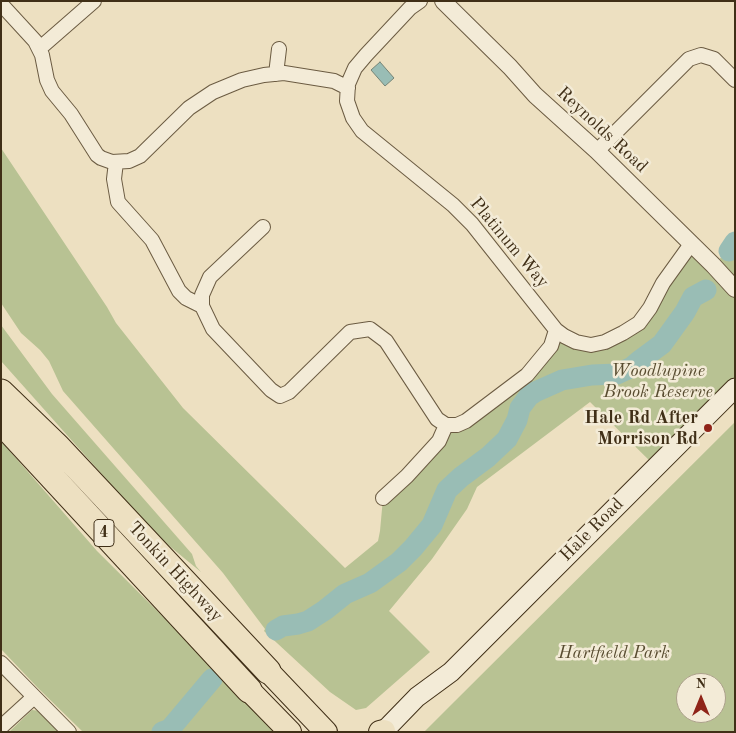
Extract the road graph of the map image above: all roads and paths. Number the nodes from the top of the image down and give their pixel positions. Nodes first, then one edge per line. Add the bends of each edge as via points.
1 (94, 1) edge
2 (420, 1) edge
3 (431, 1) edge
4 (438, 1) edge
5 (443, 1) edge
6 (1, 4) edge
7 (279, 49) dead end
8 (39, 50) junction
9 (276, 74) junction
10 (735, 80) edge
11 (348, 88) junction
12 (597, 150) junction
13 (116, 162) junction
14 (263, 227) dead end
15 (691, 244) junction
16 (735, 289) edge
17 (202, 306) junction
18 (556, 330) junction
19 (1, 379) edge
20 (735, 388) edge
21 (1, 392) edge
22 (1, 422) edge
23 (446, 425) junction
24 (58, 447) junction
25 (383, 498) dead end
26 (1, 663) edge
27 (268, 672) joint
28 (249, 690) joint
29 (34, 696) junction
30 (308, 712) junction
31 (1, 727) edge
32 (69, 732) edge
33 (290, 732) edge
34 (326, 732) edge
35 (342, 732) edge
36 (387, 732) edge

1 - 8 street
2 - 11 street, Platinum Way via 355,68
3 - 4 street
5 - 12 street, Reynolds Road via 535,95
6 - 8 street via 35,41
7 - 9 street
8 - 13 street via 52,91 97,155
9 - 11 street via 306,75 334,81
9 - 13 street via 242,80 213,92 189,108 140,156
10 - 12 street via 714,59 700,56 689,59
11 - 18 street, Platinum Way via 347,101 362,131 472,224
12 - 15 street, Reynolds Road
13 - 17 street via 114,180 118,202 152,240 179,292
14 - 17 street via 210,276 202,295
15 - 16 street, Reynolds Road
15 - 18 street, Platinum Way via 639,323 624,333 591,345 576,342
17 - 23 street via 213,329 280,396 350,332 370,330 386,340 437,419
18 - 23 street via 551,346 527,375 466,421
19 - 24 highway
20 - 36 main road, Hale Road via 451,672 417,697
21 - 24 highway, Tonkin Highway / 4
22 - 28 highway, Tonkin Highway / 4
23 - 25 street via 439,441
24 - 27 highway, Tonkin Highway / 4
26 - 29 street
27 - 30 highway, Tonkin Highway / 4
28 - 33 highway, Tonkin Highway / 4
29 - 31 street
29 - 32 street
30 - 34 highway, Tonkin Highway / 4
30 - 35 highway

